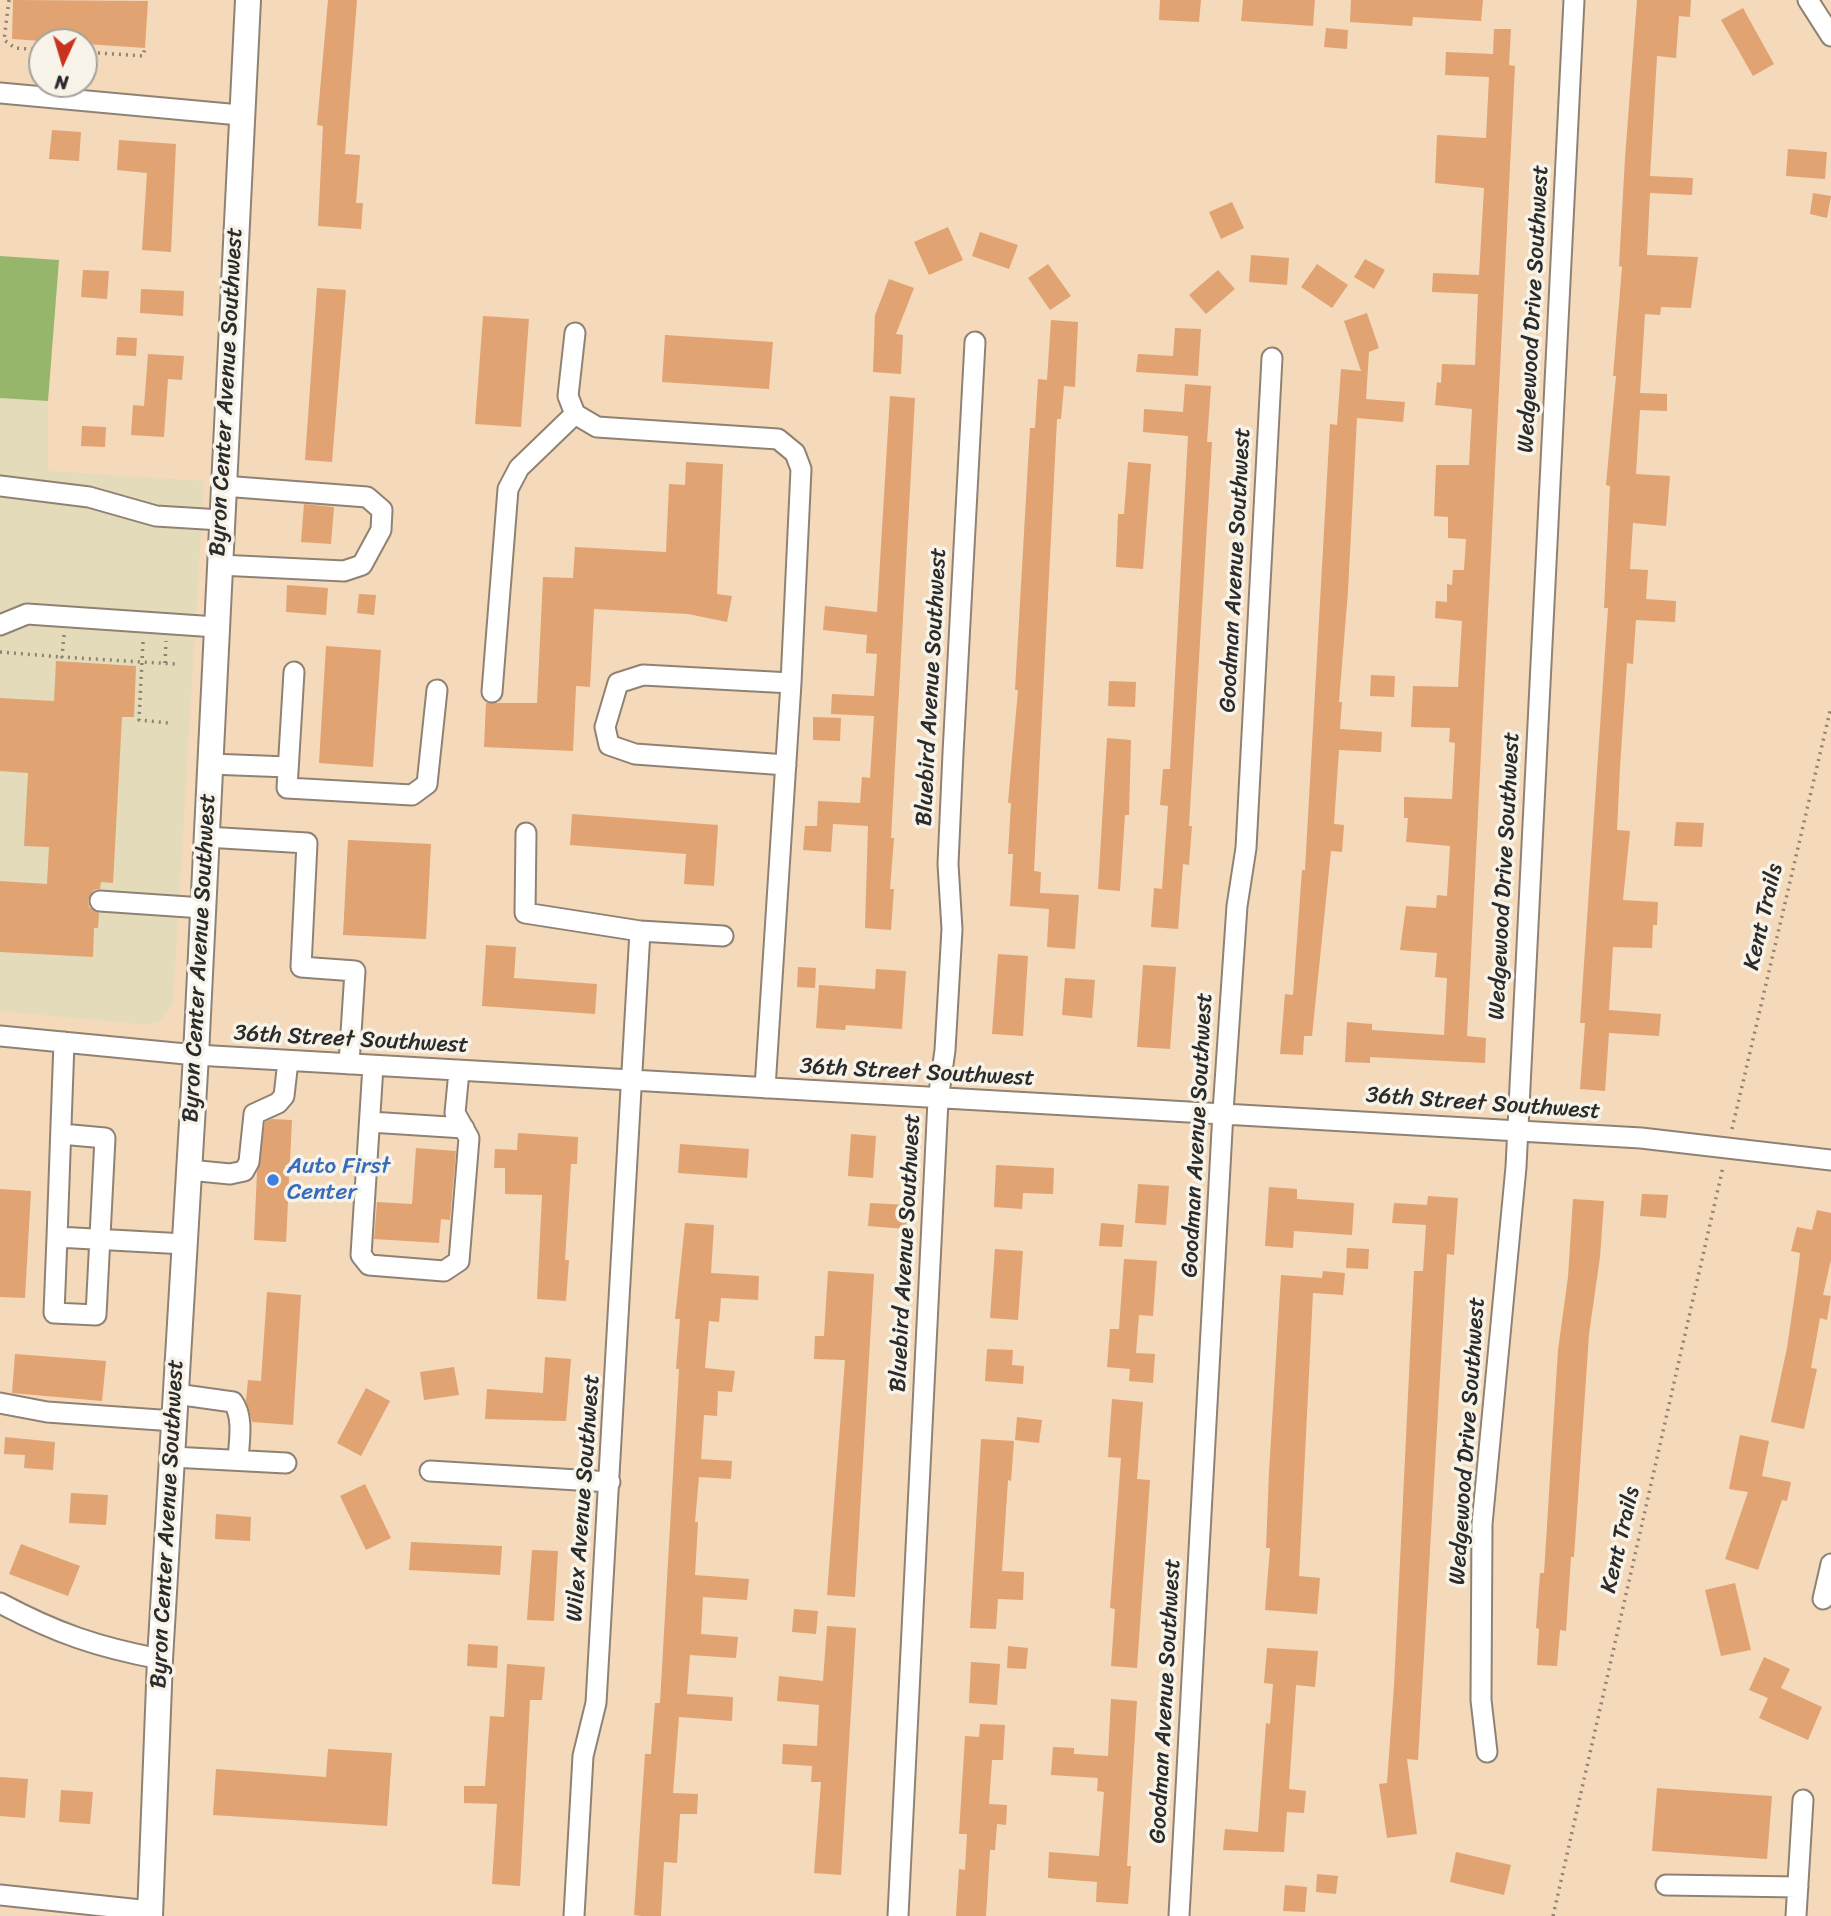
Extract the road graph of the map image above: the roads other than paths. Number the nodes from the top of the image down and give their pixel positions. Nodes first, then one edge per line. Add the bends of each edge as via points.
1 (248, 0) edge
2 (1574, 0) edge
3 (1808, 0) edge
4 (1831, 36) edge
5 (0, 93) edge
6 (240, 116) junction
7 (575, 333) dead end
8 (975, 342) dead end
9 (1272, 358) dead end
10 (575, 414) junction
11 (0, 486) edge
12 (223, 486) junction
13 (221, 520) junction
14 (219, 565) junction
15 (0, 625) edge
16 (216, 627) junction
17 (294, 672) dead end
18 (791, 683) junction
19 (437, 690) dead end
20 (492, 692) dead end
21 (210, 764) junction
22 (786, 765) junction
23 (288, 767) junction
24 (526, 833) dead end
25 (206, 837) junction
26 (100, 901) dead end
27 (203, 908) junction
28 (640, 931) junction
29 (723, 936) dead end
30 (0, 1035) edge
31 (64, 1042) junction
32 (196, 1055) junction
33 (288, 1061) junction
34 (349, 1064) junction
35 (373, 1066) junction
36 (458, 1071) junction
37 (633, 1081) junction
38 (765, 1088) junction
39 (938, 1100) junction
40 (1223, 1112) junction
41 (369, 1122) junction
42 (464, 1128) junction
43 (1516, 1130) junction
44 (61, 1134) junction
45 (1831, 1160) edge
46 (189, 1170) junction
47 (57, 1237) junction
48 (99, 1239) junction
49 (185, 1244) junction
50 (176, 1394) junction
51 (0, 1402) edge
52 (174, 1421) junction
53 (172, 1457) junction
54 (238, 1460) junction
55 (286, 1463) dead end
56 (430, 1471) dead end
57 (610, 1482) junction
58 (1831, 1564) edge
59 (1823, 1599) dead end
60 (0, 1603) edge
61 (160, 1659) junction
62 (1488, 1752) dead end
63 (1803, 1800) dead end
64 (1666, 1885) dead end
65 (1798, 1887) junction
66 (0, 1895) edge
67 (150, 1914) edge
68 (574, 1916) edge
69 (898, 1916) edge
70 (1178, 1916) edge
71 (1796, 1916) edge

1 - 6 main road, Byron Center Avenue Southwest
2 - 43 street, Wedgewood Drive Southwest
3 - 4 street
5 - 6 street
6 - 12 main road, Byron Center Avenue Southwest
7 - 10 street via 568,396
8 - 39 street, Bluebird Avenue Southwest via 948,864 951,929
9 - 40 street, Goodman Avenue Southwest via 1246,848 1237,906
10 - 18 street via 597,427 778,439 795,453 801,489
10 - 20 street via 519,468 508,489
11 - 13 street via 89,498 156,516
12 - 13 main road, Byron Center Avenue Southwest
12 - 14 street via 368,497 382,510 381,530 362,565 344,571
13 - 14 main road, Byron Center Avenue Southwest
14 - 16 main road, Byron Center Avenue Southwest
15 - 16 street via 27,614
16 - 21 main road, Byron Center Avenue Southwest
17 - 23 street
18 - 22 street
18 - 22 street via 643,675 618,683 605,727 610,745 635,754
19 - 23 street via 427,784 412,795 287,788
21 - 23 street
21 - 25 main road, Byron Center Avenue Southwest
22 - 38 street
24 - 28 street via 524,913
25 - 27 main road, Byron Center Avenue Southwest
25 - 34 street via 307,843 301,967 355,971
26 - 27 street
27 - 32 main road, Byron Center Avenue Southwest
28 - 29 street
28 - 37 street, Wilex Avenue Southwest
30 - 31 street, 36th Street Southwest
31 - 32 street, 36th Street Southwest
31 - 44 street
32 - 33 street, 36th Street Southwest
32 - 46 main road, Byron Center Avenue Southwest
33 - 34 street, 36th Street Southwest
33 - 46 street via 284,1096 254,1114 244,1171
34 - 35 street, 36th Street Southwest
35 - 36 street, 36th Street Southwest
35 - 41 street
36 - 37 street, 36th Street Southwest
36 - 42 street via 455,1113
37 - 38 street, 36th Street Southwest
37 - 57 street, Wilex Avenue Southwest
38 - 39 street, 36th Street Southwest
39 - 40 street, 36th Street Southwest
39 - 69 street, Bluebird Avenue Southwest
40 - 43 street, 36th Street Southwest
40 - 70 street, Goodman Avenue Southwest
41 - 42 street
41 - 42 street via 364,1262 444,1271 459,1261 469,1138
43 - 45 street, 36th Street Southwest via 1641,1138
43 - 62 street, Wedgewood Drive Southwest via 1482,1524 1480,1700
44 - 47 street
44 - 48 street via 105,1138
46 - 49 main road, Byron Center Avenue Southwest
47 - 48 street
47 - 48 street via 54,1313 96,1315
48 - 49 street
49 - 50 main road, Byron Center Avenue Southwest
50 - 52 main road, Byron Center Avenue Southwest
50 - 54 street via 233,1402 239,1422
51 - 52 street via 47,1412
52 - 53 main road, Byron Center Avenue Southwest
53 - 54 street
53 - 61 main road, Byron Center Avenue Southwest
54 - 55 street
56 - 57 street
57 - 68 street, Wilex Avenue Southwest via 596,1703 578,1804
58 - 59 street
60 - 61 street via 78,1640
61 - 67 main road, Byron Center Avenue Southwest
63 - 65 street
64 - 65 street
65 - 71 street
66 - 67 street

